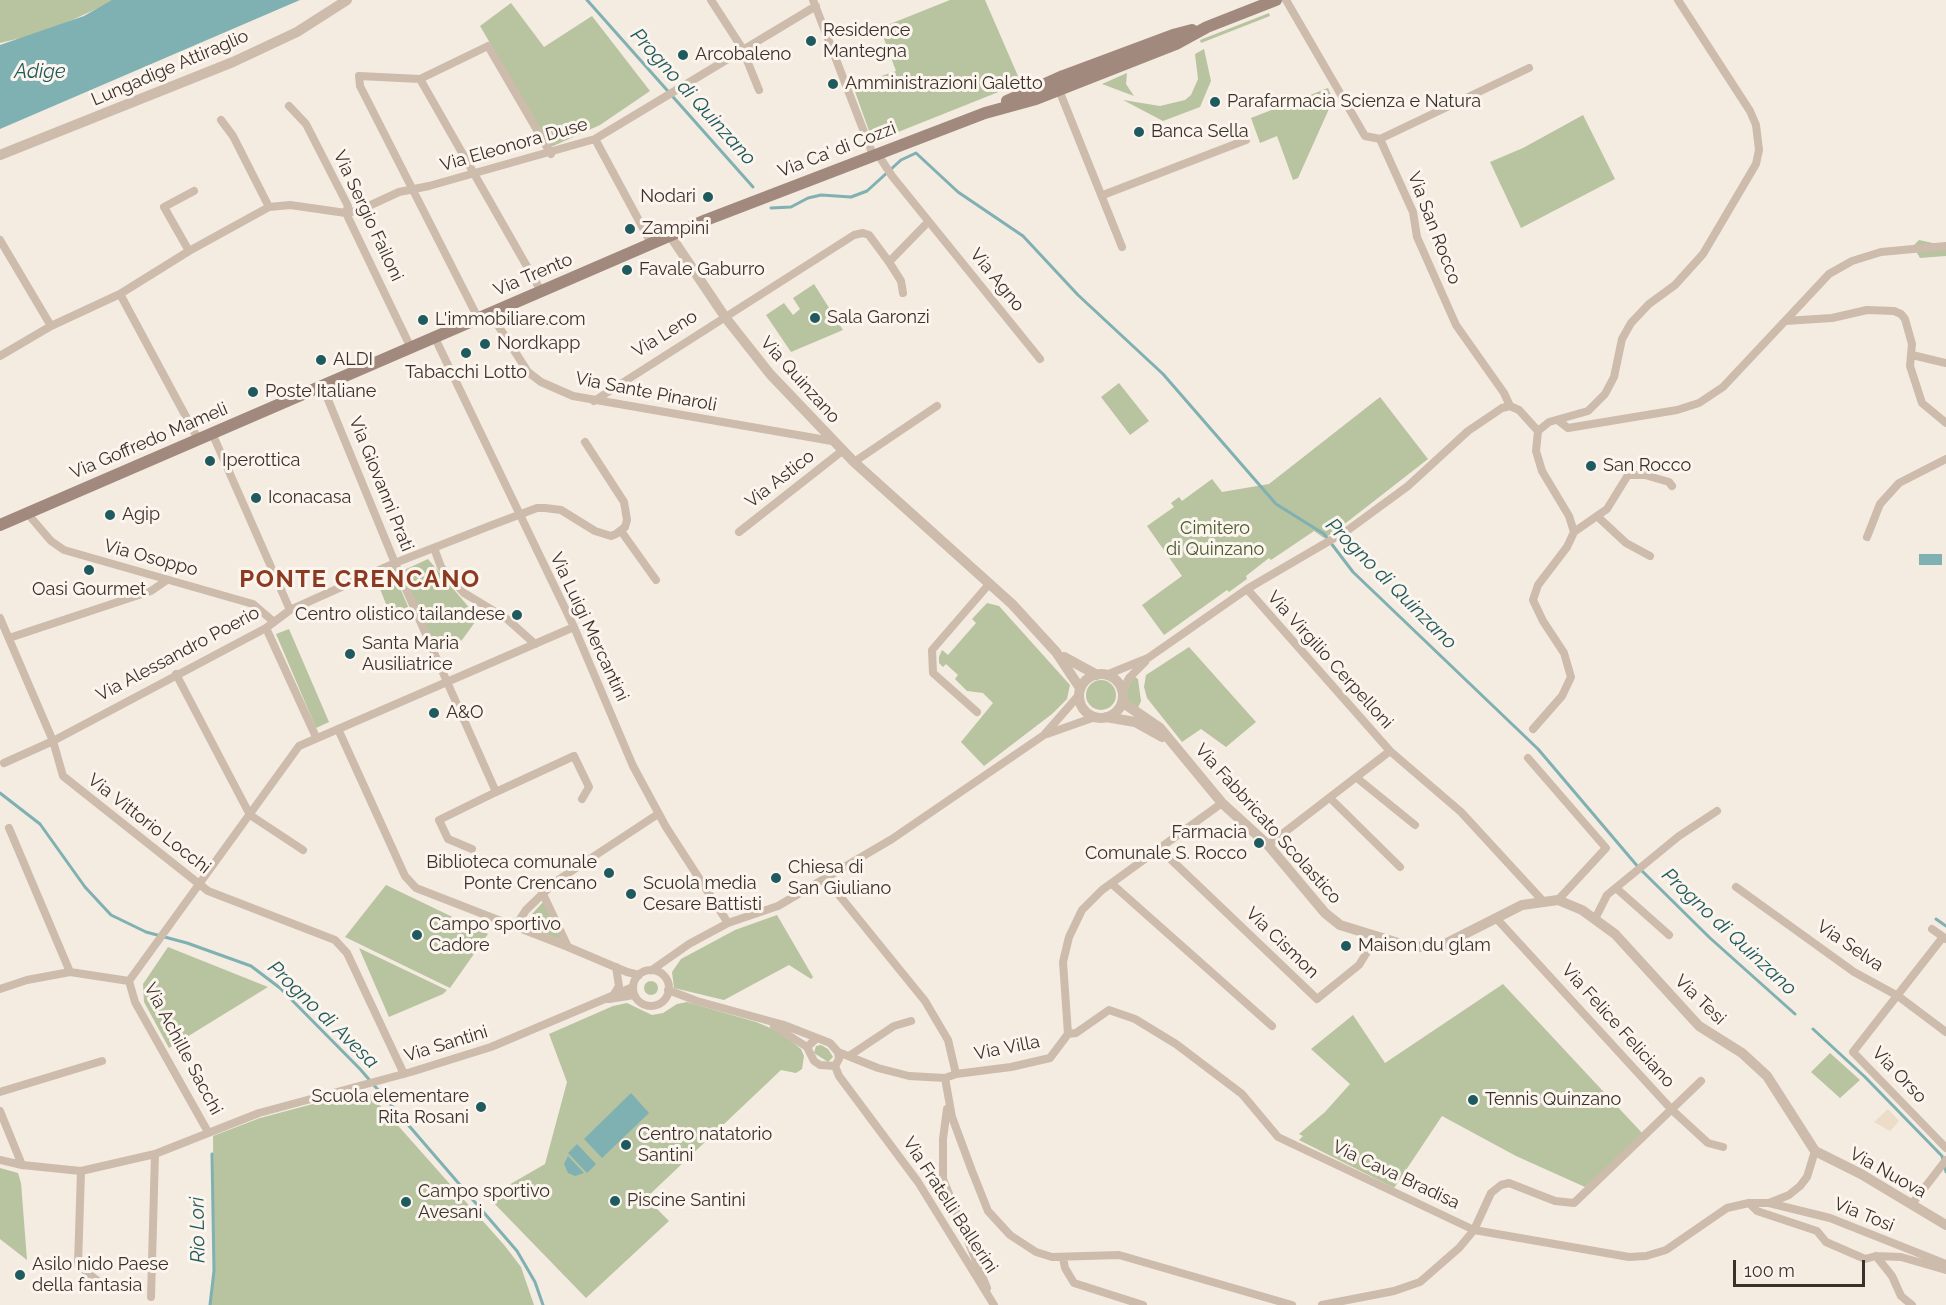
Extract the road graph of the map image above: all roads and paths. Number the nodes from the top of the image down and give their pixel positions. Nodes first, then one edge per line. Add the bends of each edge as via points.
1 (347, 0) edge
2 (711, 0) edge
3 (1259, 0) edge
4 (1276, 0) edge
5 (1286, 0) edge
6 (1678, 0) edge
7 (815, 3) edge
8 (1241, 14) junction
9 (1207, 27) junction
10 (742, 48) junction
11 (1529, 68) dead end
12 (420, 79) junction
13 (759, 90) dead end
14 (1059, 90) junction
15 (289, 106) dead end
16 (985, 113) junction
17 (221, 120) dead end
18 (595, 140) junction
19 (1246, 140) dead end
20 (1380, 140) junction
21 (551, 154) junction
22 (0, 155) edge
23 (878, 157) junction
24 (476, 174) junction
25 (413, 190) junction
26 (194, 191) dead end
27 (1102, 195) junction
28 (269, 207) junction
29 (346, 213) junction
30 (928, 222) junction
31 (669, 235) junction
32 (0, 240) edge
33 (651, 243) junction
34 (1946, 246) edge
35 (1122, 247) dead end
36 (189, 250) junction
37 (889, 262) junction
38 (541, 291) junction
39 (903, 292) dead end
40 (120, 294) junction
41 (484, 315) junction
42 (725, 317) junction
43 (1785, 321) junction
44 (51, 326) junction
45 (434, 336) junction
46 (410, 346) junction
47 (1912, 355) junction
48 (0, 356) edge
49 (1040, 359) dead end
50 (1946, 363) edge
51 (322, 385) junction
52 (594, 401) junction
53 (938, 406) dead end
54 (1510, 406) junction
55 (1559, 421) junction
56 (1946, 423) edge
57 (1538, 431) junction
58 (212, 433) junction
59 (198, 439) junction
60 (832, 441) junction
61 (585, 442) dead end
62 (842, 451) junction
63 (1946, 459) edge
64 (854, 462) junction
65 (1672, 486) dead end
66 (27, 513) junction
67 (519, 515) junction
68 (1597, 516) junction
69 (1, 521) edge
70 (621, 531) junction
71 (739, 532) dead end
72 (1574, 532) junction
73 (1867, 537) dead end
74 (434, 548) junction
75 (1650, 556) dead end
76 (395, 563) junction
77 (167, 580) junction
78 (656, 580) dead end
79 (990, 583) junction
80 (1247, 589) junction
81 (290, 610) junction
82 (0, 618) edge
83 (274, 622) junction
84 (574, 627) junction
85 (266, 628) junction
86 (9, 638) junction
87 (535, 644) junction
88 (1056, 652) junction
89 (1148, 658) junction
90 (176, 674) junction
91 (1101, 675) junction
92 (446, 682) junction
93 (1080, 691) junction
94 (1122, 697) junction
95 (977, 712) dead end
96 (1095, 717) junction
97 (1107, 717) junction
98 (338, 729) junction
99 (1533, 729) dead end
100 (1044, 735) junction
101 (316, 737) junction
102 (53, 741) junction
103 (1173, 743) junction
104 (1390, 752) junction
105 (1528, 758) dead end
106 (4, 763) dead end
107 (1357, 778) junction
108 (496, 792) junction
109 (582, 799) dead end
110 (1330, 799) junction
111 (1222, 803) junction
112 (1717, 811) dead end
113 (658, 814) junction
114 (250, 815) junction
115 (1415, 825) dead end
116 (9, 828) dead end
117 (1268, 845) junction
118 (472, 849) dead end
119 (303, 850) dead end
120 (1161, 850) junction
121 (1400, 867) dead end
122 (826, 879) junction
123 (1112, 884) junction
124 (1737, 886) dead end
125 (204, 888) junction
126 (1616, 888) junction
127 (542, 892) junction
128 (1542, 900) junction
129 (1558, 900) junction
130 (1496, 918) junction
131 (1595, 919) junction
132 (728, 923) junction
133 (515, 927) junction
134 (1932, 929) dead end
135 (1669, 935) dead end
136 (1377, 936) junction
137 (1944, 938) edge
138 (568, 947) junction
139 (669, 957) junction
140 (616, 967) junction
141 (652, 970) junction
142 (70, 972) junction
143 (663, 976) junction
144 (129, 981) junction
145 (635, 985) junction
146 (0, 989) edge
147 (614, 994) junction
148 (667, 994) junction
149 (1898, 996) junction
150 (606, 999) junction
151 (763, 1020) junction
152 (911, 1021) dead end
153 (1272, 1026) dead end
154 (1946, 1032) edge
155 (1068, 1034) junction
156 (817, 1038) junction
157 (807, 1047) junction
158 (838, 1052) junction
159 (849, 1056) junction
160 (102, 1061) dead end
161 (835, 1066) junction
162 (404, 1074) junction
163 (956, 1074) junction
164 (945, 1078) junction
165 (1701, 1082) dead end
166 (0, 1092) edge
167 (947, 1098) junction
168 (1672, 1110) junction
169 (0, 1111) edge
170 (208, 1132) junction
171 (1723, 1147) dead end
172 (1946, 1148) edge
173 (1815, 1151) junction
174 (155, 1154) junction
175 (0, 1160) edge
176 (1946, 1160) edge
177 (22, 1165) junction
178 (81, 1170) junction
179 (1749, 1203) junction
180 (1769, 1203) junction
181 (1912, 1204) junction
182 (1946, 1225) edge
183 (1474, 1230) junction
184 (1876, 1256) junction
185 (1063, 1258) junction
186 (1946, 1264) edge
187 (1946, 1270) edge
188 (98, 1281) dead end
189 (151, 1297) dead end
190 (994, 1305) edge
191 (1143, 1305) edge
192 (1292, 1305) edge
193 (1322, 1305) edge
194 (1912, 1305) edge

1 - 22 street, Lungadige Attiraglio via 297,32 233,62
2 - 10 street
3 - 8 main road
4 - 8 main road, Via Ca' di Cozzi
5 - 20 street via 1365,136
6 - 55 street via 1750,111 1759,138 1756,164 1703,254 1675,285 1631,323 1605,394 1588,411
7 - 10 street, Via Eleonora Duse
7 - 23 street, Via Agno
8 - 9 main road, Via Ca' di Cozzi
9 - 14 main road, Via Ca' di Cozzi via 1176,44
9 - 16 main road, Via Ca' di Cozzi via 1173,35 1032,88
10 - 13 street
10 - 18 street, Via Eleonora Duse
11 - 20 street
12 - 21 street via 488,46
12 - 24 street
12 - 25 street, Via Sante Pinaroli via 359,76 360,86
14 - 16 main road, Via Ca' di Cozzi
14 - 27 street
15 - 29 street, Via Sergio Failoni via 306,124 348,206
16 - 23 main road, Via Ca' di Cozzi
17 - 28 street
18 - 21 street, Via Eleonora Duse
18 - 33 street
19 - 27 street
20 - 54 street, Via San Rocco via 1413,212 1418,237 1456,324
21 - 24 street, Via Eleonora Duse
23 - 30 street, Via Agno
23 - 31 main road, Via Ca' di Cozzi
24 - 25 street, Via Eleonora Duse
24 - 38 street
25 - 29 street, Via Eleonora Duse
25 - 41 street, Via Sante Pinaroli
26 - 36 street via 164,207
27 - 35 street
28 - 29 street
28 - 36 street
29 - 46 street, Via Sergio Failoni
30 - 37 street
30 - 49 street, Via Agno
31 - 33 main road, Via Trento
31 - 42 street, Via Quinzano
32 - 44 street
33 - 38 main road, Via Trento
34 - 43 street via 1881,252 1852,261 1828,274
36 - 40 street
37 - 39 street
37 - 42 street via 869,235 854,236
38 - 41 main road, Via Trento
40 - 44 street
40 - 59 street
41 - 45 main road, Via Trento
41 - 52 street, Via Sante Pinaroli via 528,372 550,387
42 - 52 street, Via Leno
42 - 60 street, Via Quinzano via 770,374
43 - 47 street via 1832,318 1868,310 1894,311 1905,319
43 - 55 street via 1723,387 1699,402 1677,410 1568,428
44 - 48 street
45 - 46 main road, Via Trento
45 - 67 street, Via Luigi Mercantini
46 - 51 main road, Via Goffredo Mameli
47 - 50 street
47 - 56 street via 1910,366 1922,403
51 - 58 main road, Via Goffredo Mameli
51 - 76 street, Via Giovanni Prati
52 - 60 street, Via Sante Pinaroli
53 - 64 street
54 - 57 street, Via San Rocco via 1519,410
54 - 80 street via 1468,431 1408,486 1338,537
55 - 57 street via 1549,422
57 - 72 street via 1536,451 1542,471 1569,516
58 - 59 main road, Via Goffredo Mameli
58 - 81 street
59 - 66 main road, Via Goffredo Mameli
60 - 62 street, Via Quinzano
61 - 70 street via 624,502 627,520
62 - 64 street, Via Quinzano
62 - 71 street, Via Astico
63 - 73 street via 1899,483 1881,504
64 - 79 street, Via Quinzano
65 - 68 street via 1669,482 1628,475 1607,509
66 - 69 main road, Via Goffredo Mameli
66 - 77 street, Via Osoppo via 64,550
67 - 70 street, Via Alessandro Poerio via 537,508 561,510 595,531 611,536
67 - 74 street, Via Alessandro Poerio
67 - 84 street, Via Luigi Mercantini
68 - 72 street
68 - 75 street via 1626,543
70 - 78 street
72 - 99 street via 1567,548 1538,585 1533,600 1564,653 1571,677 1562,696
74 - 76 street, Via Alessandro Poerio
74 - 87 street via 441,567 464,593 507,619
76 - 81 street, Via Alessandro Poerio
76 - 92 street, Via Giovanni Prati
77 - 83 street, Via Osoppo via 253,604
77 - 86 street via 151,591
79 - 88 street, Via Quinzano
79 - 95 street via 940,638 931,656 933,673
80 - 89 street
80 - 104 street, Via Virgilio Cerpelloni
81 - 83 street, Via Alessandro Poerio
82 - 86 street, Via Vittorio Locchi
83 - 85 street, Via Alessandro Poerio
84 - 87 street, Via Achille Sacchi
84 - 113 street, Via Luigi Mercantini via 633,766
85 - 90 street, Via Alessandro Poerio
85 - 101 street
86 - 102 street, Via Vittorio Locchi
87 - 92 street, Via Achille Sacchi
88 - 91 street, Via Quinzano
88 - 93 street, Via Quinzano
89 - 91 street
89 - 94 street via 1129,678
90 - 102 street, Via Alessandro Poerio
90 - 114 street
91 - 93 street via 1085,681
91 - 94 street, Via Quinzano via 1114,679
92 - 98 street, Via Achille Sacchi
92 - 108 street, Via Giovanni Prati
93 - 96 street, Via Quinzano via 1083,710
93 - 100 street
94 - 97 street via 1116,712
94 - 103 street, Via Fabbricato Scolastico via 1156,723
96 - 97 street
96 - 100 street
97 - 103 street, Via Fabbricato Scolastico via 1135,722
98 - 101 street, Via Achille Sacchi
98 - 133 street via 405,876 416,888
100 - 122 street, Via Santini via 892,839
101 - 114 street, Via Achille Sacchi via 299,746
102 - 106 street, Via Alessandro Poerio
102 - 125 street, Via Vittorio Locchi via 63,776
103 - 111 street, Via Fabbricato Scolastico
104 - 107 street, Via Virgilio Cerpelloni
104 - 128 street, Via Virgilio Cerpelloni via 1461,812
105 - 129 street via 1606,848
107 - 110 street, Via Virgilio Cerpelloni
107 - 115 street
108 - 109 street via 574,756 589,788
108 - 118 street via 439,819 447,839
110 - 117 street, Via Virgilio Cerpelloni via 1323,800
110 - 121 street
111 - 117 street, Via Fabbricato Scolastico
111 - 120 street
112 - 126 street
113 - 127 street
113 - 132 street, Via Luigi Mercantini
114 - 119 street
114 - 125 street, Via Achille Sacchi
116 - 142 street
117 - 136 street, Via Fabbricato Scolastico via 1325,913 1340,925
120 - 123 street
120 - 136 street, Via Cismon via 1317,999 1359,965
122 - 132 street, Via Santini via 778,906
122 - 163 street via 925,1001 948,1040
123 - 153 street
123 - 155 street via 1082,910 1069,937 1063,962
124 - 149 street, Via Selva via 1854,972
125 - 144 street, Via Achille Sacchi
125 - 162 street, Via Vittorio Locchi via 335,940 347,953
126 - 131 street via 1607,895
126 - 135 street
127 - 133 street
127 - 138 street
128 - 129 street, Via Tesi
128 - 130 street, Via Fabbricato Scolastico via 1518,906
129 - 131 street, Via Tesi
130 - 136 street, Via Fabbricato Scolastico via 1437,948 1408,946
130 - 168 street, Via Felice Feliciano
131 - 173 street, Via Tesi via 1615,934 1699,1026 1742,1053 1767,1076
132 - 139 street, Via Santini
133 - 138 street
134 - 137 street
137 - 149 street
138 - 140 street
139 - 141 street, Via Santini
139 - 143 street
140 - 145 street via 627,972
140 - 147 street via 619,986
141 - 143 street
141 - 145 street, Via Santini
142 - 144 street, Via Achille Sacchi
142 - 146 street, Via Achille Sacchi
143 - 148 street
144 - 170 street, Via Achille Sacchi via 135,1002
145 - 147 street, Via Santini
145 - 148 street, Via Santini via 639,1002 650,1006 661,1003
145 - 150 street, Via Santini
147 - 150 street, Via Santini
148 - 151 street, Via Villa
149 - 154 street, Via Selva
149 - 172 street, Via Orso via 1853,1052
150 - 162 street, Via Santini via 491,1047
151 - 156 street, Via Villa
151 - 157 street, Via Villa
152 - 159 street via 894,1026
155 - 163 street, Via Villa via 1050,1058
155 - 183 street, Via Cava Bradisa via 1076,1033 1109,1010 1135,1019 1176,1044 1242,1094 1278,1137
156 - 157 street
156 - 158 street, Via Villa via 830,1043
157 - 161 street, Via Villa via 814,1061
158 - 159 street, Via Villa
158 - 161 street
159 - 164 street, Via Villa via 896,1073
160 - 166 street
161 - 190 street, Via Fratelli Ballerini via 918,1182
162 - 170 street, Via Santini via 259,1113
163 - 164 street, Via Villa
164 - 167 street
165 - 168 street
167 - 185 street via 988,1211 1010,1235 1036,1252
167 - 190 street via 943,1179
168 - 171 street, Via Felice Feliciano via 1708,1143
168 - 183 street via 1574,1203 1555,1201 1509,1183 1491,1193
169 - 177 street
170 - 174 street, Via Santini
173 - 180 street, Via Tosi via 1800,1186
173 - 181 street, Via Nuova
174 - 178 street, Via Santini
174 - 189 street
175 - 177 street, Via Santini
176 - 181 street
177 - 178 street, Via Santini
178 - 188 street via 78,1265
179 - 180 street, Via Tosi
179 - 183 street, Via Cava Bradisa via 1727,1208 1666,1250 1646,1256 1629,1257
179 - 184 street via 1757,1211 1817,1231 1826,1242 1865,1259
180 - 186 street, Via Tosi via 1830,1218
181 - 182 street, Via Nuova
183 - 193 street via 1460,1248 1420,1282
184 - 187 street via 1901,1257
184 - 194 street via 1901,1296
185 - 191 street via 1074,1283
185 - 192 street via 1119,1255

